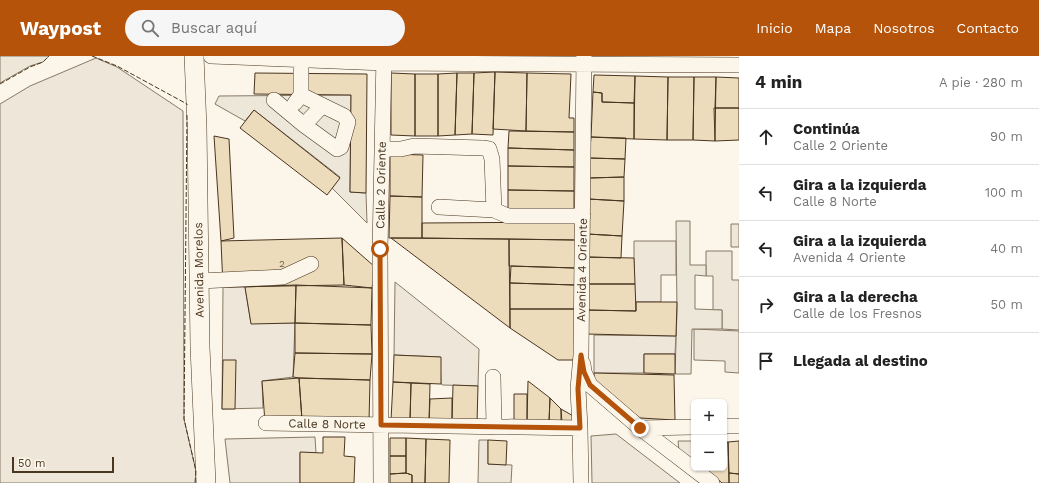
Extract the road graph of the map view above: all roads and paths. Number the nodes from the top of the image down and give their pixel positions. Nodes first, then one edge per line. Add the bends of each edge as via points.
1 (194, 56) edge
2 (211, 56) edge
3 (301, 60) junction
4 (384, 60) edge
5 (584, 60) edge
6 (739, 65) edge
7 (301, 95) junction
8 (274, 100) dead end
9 (322, 106) junction
10 (288, 111) junction
11 (304, 125) junction
12 (382, 149) junction
13 (439, 207) dead end
14 (494, 210) junction
15 (583, 216) junction
16 (311, 264) dead end
17 (200, 281) junction
18 (581, 355) junction
19 (493, 377) dead end
20 (266, 423) dead end
21 (381, 425) junction
22 (727, 426) edge
23 (739, 426) edge
24 (494, 427) junction
25 (691, 427) edge
26 (580, 428) junction
27 (640, 428) junction
28 (206, 483) edge
29 (381, 483) edge
30 (582, 483) edge
31 (712, 483) edge

1 - 17 main road, Avenida Morelos
2 - 3 street
3 - 4 street
3 - 7 street
4 - 5 street
4 - 12 street, Calle 2 Oriente
5 - 6 street
5 - 15 street, Avenida 4 Oriente
7 - 9 street
7 - 10 street
8 - 10 street
9 - 11 street
9 - 11 street via 344,116 348,122 341,147 337,149
10 - 11 street
12 - 14 street via 414,146 489,149 492,158
12 - 21 street, Calle 2 Oriente
13 - 14 street
14 - 15 street via 508,216
15 - 18 street, Avenida 4 Oriente
16 - 17 street via 283,277
17 - 28 main road, Avenida Morelos
18 - 26 street, Avenida 4 Oriente via 578,389
18 - 27 street via 584,372 590,385
19 - 24 street
20 - 21 street, Calle 8 Norte
21 - 24 street, Calle 8 Norte
21 - 29 street, Calle 2 Oriente
22 - 23 street
24 - 26 street, Calle 8 Norte
25 - 27 street
26 - 30 street, Avenida 4 Oriente
27 - 31 street

